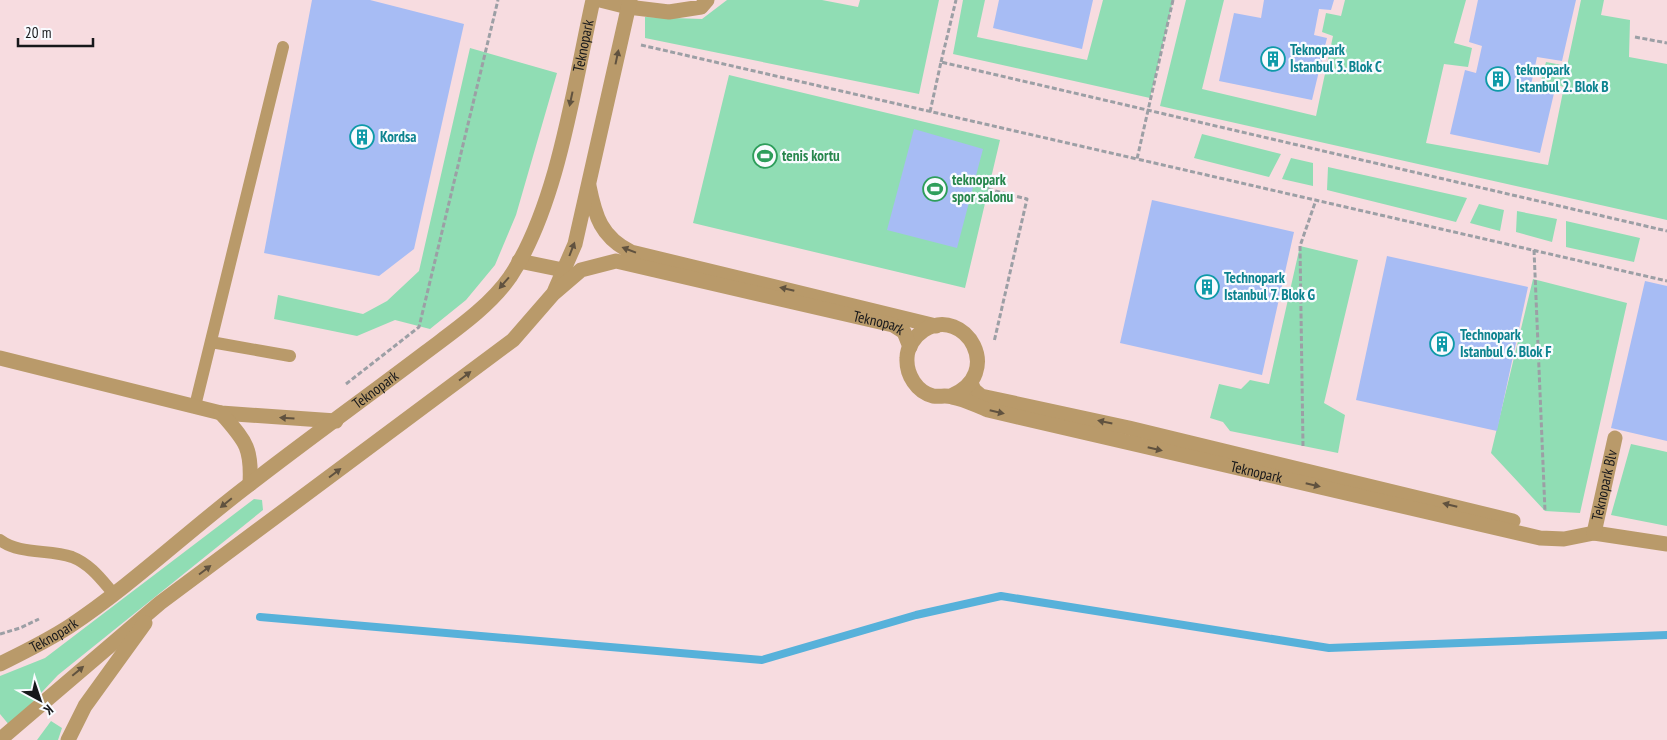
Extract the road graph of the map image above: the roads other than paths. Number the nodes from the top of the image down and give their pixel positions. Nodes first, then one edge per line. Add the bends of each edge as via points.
1 (593, 0) edge
2 (600, 0) edge
3 (707, 0) edge
4 (629, 4) edge
5 (283, 47) dead end
6 (589, 186) junction
7 (519, 261) junction
8 (563, 270) junction
9 (553, 294) junction
10 (936, 326) junction
11 (211, 342) junction
12 (910, 347) junction
13 (290, 356) dead end
14 (0, 358) edge
15 (971, 383) junction
16 (951, 396) junction
17 (195, 406) junction
18 (221, 413) junction
19 (336, 421) junction
20 (1614, 438) dead end
21 (250, 484) junction
22 (1594, 533) junction
23 (1564, 539) junction
24 (0, 540) edge
25 (1667, 544) edge
26 (114, 593) junction
27 (160, 603) junction
28 (0, 664) edge
29 (0, 722) edge
30 (1, 739) edge
31 (68, 740) edge

1 -> 7 street, Teknopark via 551,180 539,219
2 - 4 street
3 - 4 street via 701,7 669,12
6 -> 4 street, Teknopark
5 - 11 lane
8 -> 6 street, Teknopark via 574,244
10 -> 6 street, Teknopark via 631,252 615,244 606,233 594,211
7 - 8 street
7 -> 19 street, Teknopark via 509,278 487,302
8 - 9 street, Teknopark
9 - 12 street, Teknopark via 581,270 616,261 893,325 904,332
27 -> 9 street, Teknopark via 514,340
10 - 12 street via 915,338
10 - 15 street via 960,330 973,343 978,360 977,372
11 - 13 lane
11 - 17 lane
12 - 16 street via 907,367 916,386 933,396
14 - 17 street
15 - 16 street
23 -> 15 street, Teknopark via 1541,528 1443,503 981,396
16 -> 23 street, Teknopark via 998,412 1530,536
17 - 18 street
19 -> 18 street
18 - 21 street via 242,436 251,458
19 - 21 street, Teknopark
20 - 22 street, Teknopark Blv
21 -> 26 street, Teknopark
22 - 23 street, Teknopark
22 - 25 street, Teknopark
24 - 26 lane via 12,547 74,558 94,571
26 - 28 street, Teknopark via 45,642
30 -> 27 street, Teknopark
27 - 31 street, Teknopark via 85,706
29 - 30 street, Teknopark

